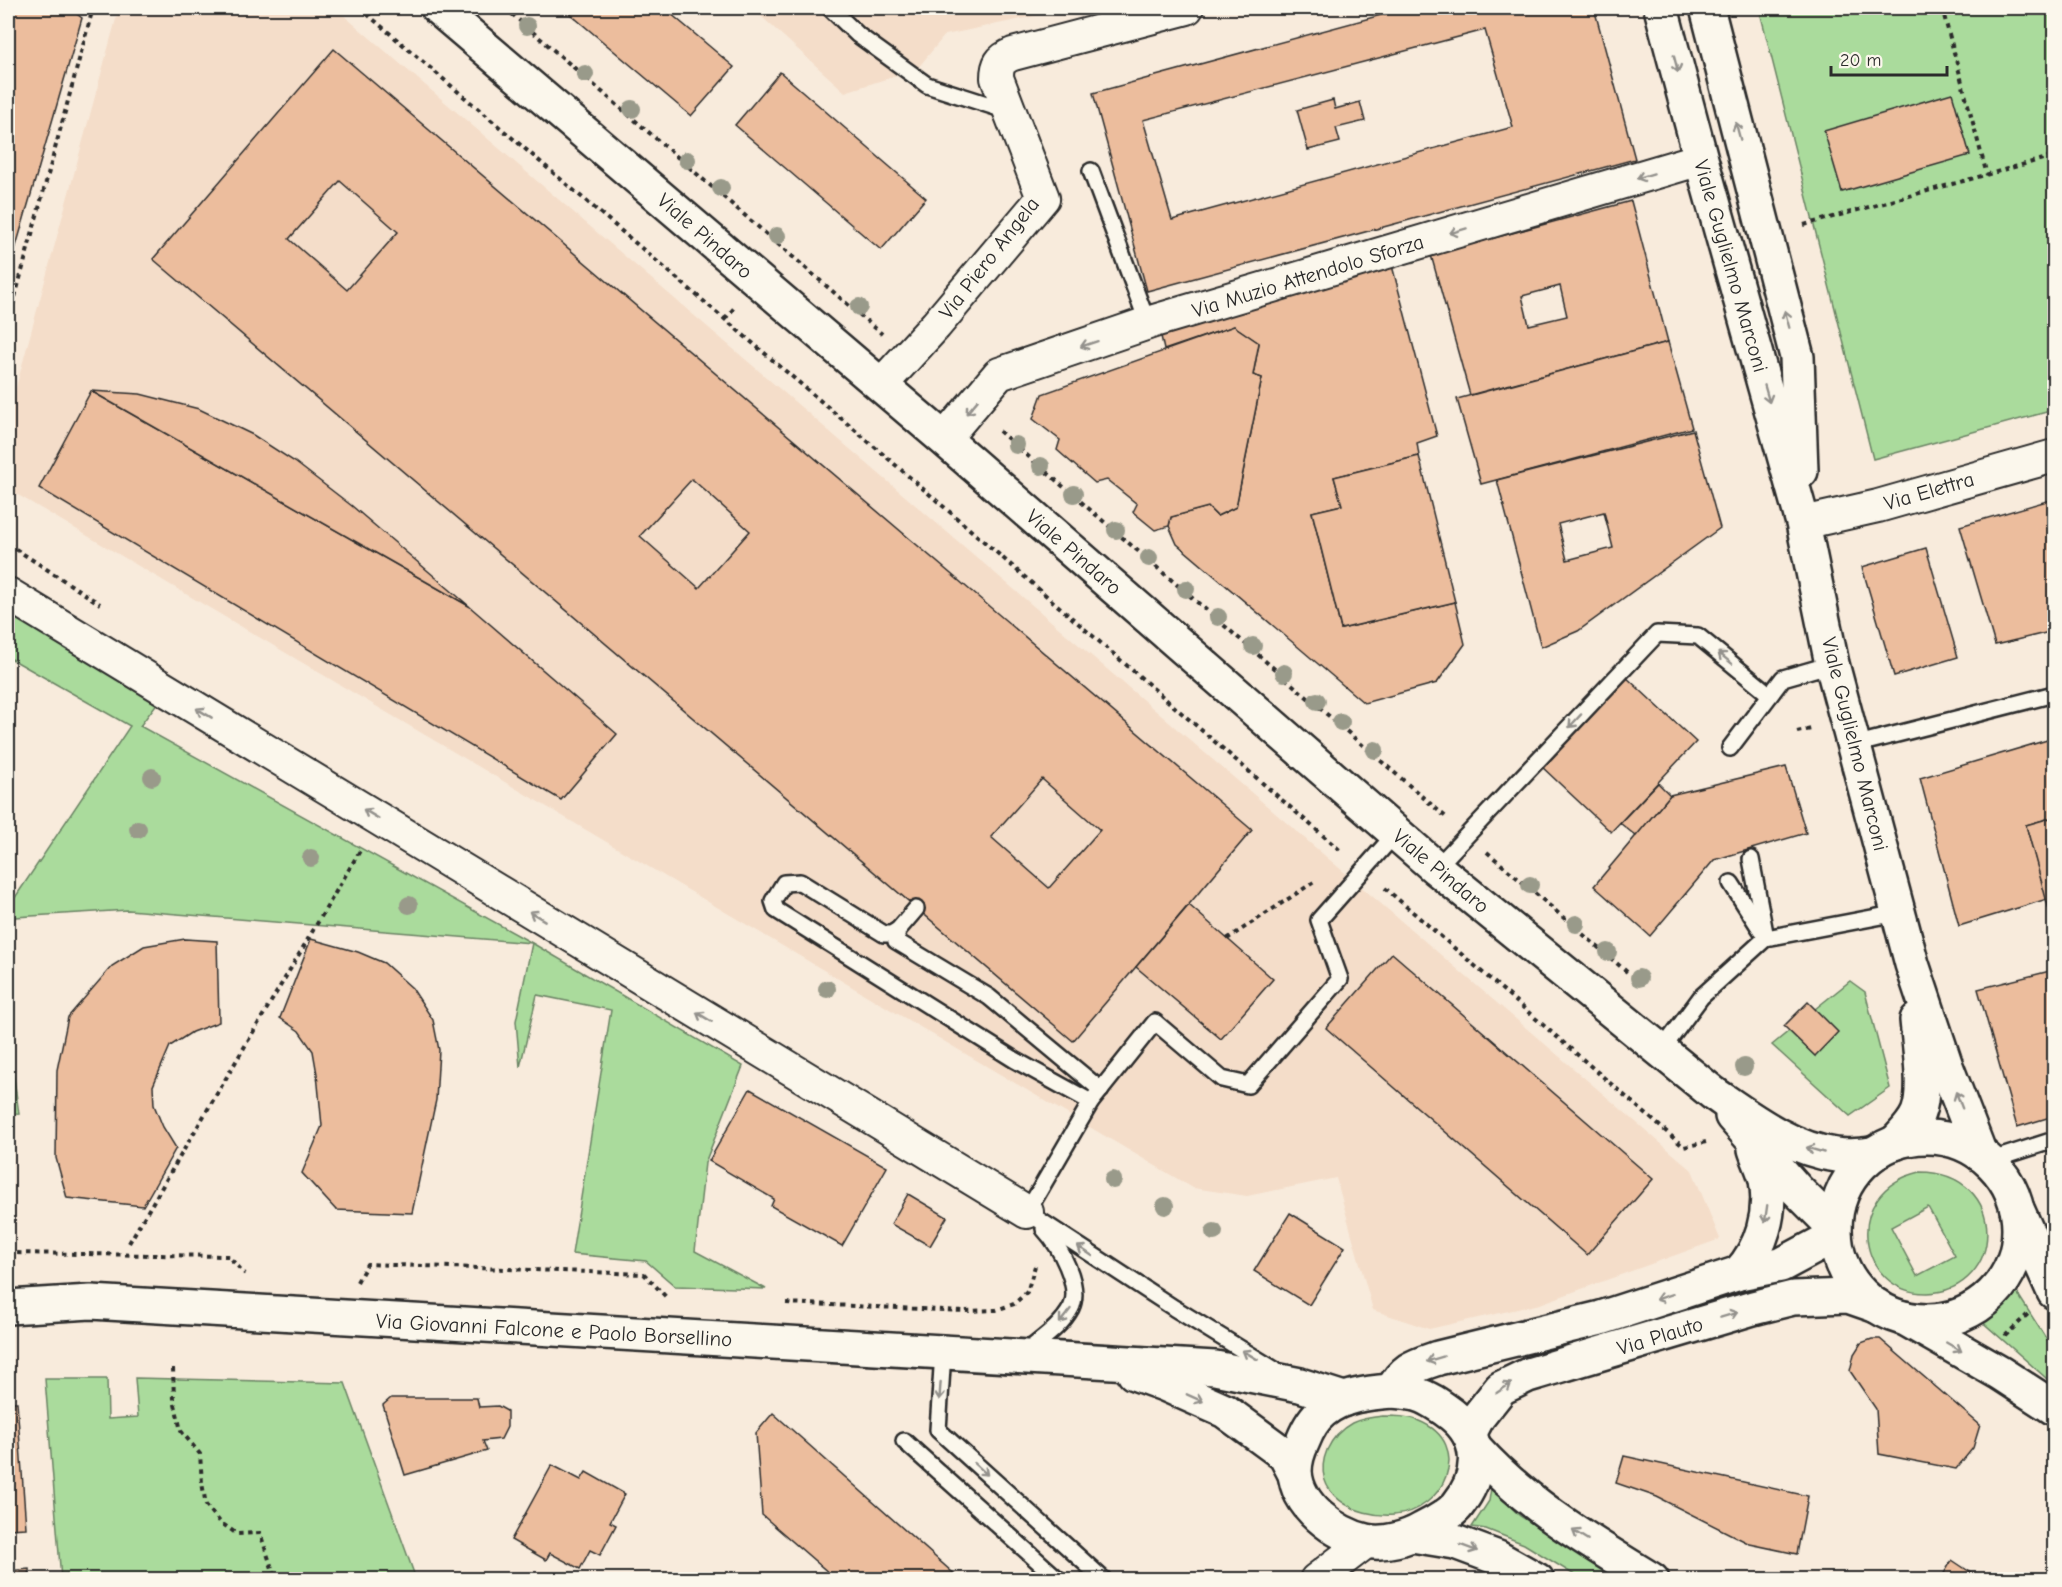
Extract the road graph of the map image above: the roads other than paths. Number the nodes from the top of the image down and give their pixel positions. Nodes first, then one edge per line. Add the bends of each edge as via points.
1 (438, 8) edge
2 (830, 8) edge
3 (1187, 8) edge
4 (1661, 8) edge
5 (1707, 8) edge
6 (1009, 112) junction
7 (1701, 159) junction
8 (1091, 171) dead end
9 (1148, 324) junction
10 (880, 385) junction
11 (944, 439) junction
12 (2055, 456) edge
13 (1803, 523) junction
14 (8, 594) edge
15 (1832, 664) junction
16 (2055, 694) edge
17 (1770, 695) junction
18 (1854, 745) junction
19 (1730, 748) dead end
20 (1396, 833) junction
21 (1751, 859) dead end
22 (1436, 868) junction
23 (1731, 884) dead end
24 (916, 909) dead end
25 (1898, 913) junction
26 (898, 930) junction
27 (1766, 938) junction
28 (1912, 964) junction
29 (1661, 1051) junction
30 (1101, 1090) junction
31 (1713, 1093) junction
32 (1091, 1102) junction
33 (1750, 1138) junction
34 (2055, 1140) edge
35 (1884, 1149) junction
36 (1985, 1158) junction
37 (2017, 1209) junction
38 (1027, 1212) junction
39 (1835, 1232) junction
40 (1739, 1273) junction
41 (2054, 1291) edge
42 (8, 1307) edge
43 (1891, 1312) junction
44 (943, 1352) junction
45 (1021, 1357) junction
46 (1101, 1361) junction
47 (1300, 1385) junction
48 (1392, 1391) junction
49 (1344, 1399) junction
50 (2055, 1407) edge
51 (904, 1440) dead end
52 (1472, 1441) junction
53 (1295, 1474) junction
54 (1412, 1535) junction
55 (1367, 1541) junction
56 (1059, 1580) edge
57 (1104, 1580) edge
58 (1316, 1580) edge
59 (1537, 1580) edge
60 (1652, 1580) edge

1 - 10 main road, Viale Pindaro
2 - 6 lane via 858,35 927,85
3 - 6 street, Via Piero Angela via 1003,58 997,78
4 -> 7 main road, Viale Guglielmo Marconi
13 -> 5 main road, Viale Guglielmo Marconi via 1797,357
6 - 10 street, Via Piero Angela via 1043,198
7 -> 9 street, Via Muzio Attendolo Sforza
7 -> 13 main road, Viale Guglielmo Marconi
8 - 9 lane
9 -> 11 street, Via Muzio Attendolo Sforza via 999,374
10 - 11 main road, Viale Pindaro
11 - 20 main road, Viale Pindaro
12 - 13 street, Via Elettra
13 - 15 main road, Viale Guglielmo Marconi
38 -> 14 street
15 - 17 lane via 1783,678
15 - 18 main road, Viale Guglielmo Marconi
16 - 18 lane
17 - 19 lane
17 -> 22 lane via 1698,636 1657,634
18 - 25 main road, Viale Guglielmo Marconi
20 - 22 main road, Viale Pindaro
20 - 30 lane via 1359,866 1319,920 1340,979 1248,1085 1222,1079 1155,1022
21 - 27 lane
22 - 29 main road, Viale Pindaro
23 - 27 lane
24 - 26 lane
25 - 27 lane
25 - 28 main road, Viale Guglielmo Marconi
26 - 30 lane via 896,941 989,997
26 - 32 lane via 884,934 800,882 784,883 773,901 776,910 786,917 1015,1060
27 - 29 lane via 1701,998
28 - 35 main road, Viale Guglielmo Marconi via 1922,1083 1918,1112 1908,1129
36 -> 28 main road, Viale Guglielmo Marconi via 1946,1066
29 - 31 main road, Viale Pindaro
30 - 32 lane
31 - 33 main road, Viale Pindaro
35 -> 31 main road, Viale Pindaro via 1839,1156 1817,1152 1743,1114
32 - 38 lane
33 - 39 main road, Viale Pindaro
33 -> 40 main road via 1766,1179 1768,1203 1759,1243
34 - 36 lane
35 - 36 main road via 1917,1137 1939,1138 1961,1143
35 - 39 main road via 1848,1181 1838,1204
36 - 37 main road via 2002,1175
37 - 41 main road
37 - 43 main road via 2018,1246 2003,1281 1991,1295 1976,1307 1950,1317 1922,1321
38 -> 45 lane via 1052,1237 1069,1267 1073,1291 1072,1306 1064,1319
47 -> 38 lane
39 - 40 main road, Via Plauto via 1781,1265
39 - 43 main road via 1849,1276 1857,1287
40 -> 48 main road, Via Plauto via 1601,1318 1412,1366
42 - 44 main road, Via Giovanni Falcone e Paolo Borsellino via 91,1302
43 -> 50 main road
52 -> 43 main road, Via Plauto via 1478,1417 1501,1388 1528,1375 1793,1298 1848,1296
44 - 45 main road, Via Giovanni Falcone e Paolo Borsellino
44 -> 57 lane via 938,1430
45 - 46 main road, Via Giovanni Falcone e Paolo Borsellino
46 - 47 main road, Via Giovanni Falcone e Paolo Borsellino via 1215,1368
46 -> 53 main road, Via Giovanni Falcone e Paolo Borsellino via 1225,1411 1286,1455
47 - 49 main road, Via Giovanni Falcone e Paolo Borsellino
48 - 49 main road
48 - 52 main road via 1417,1394 1439,1405 1458,1420
49 - 53 main road via 1323,1412 1306,1432 1296,1456
51 - 56 lane
52 - 54 main road via 1476,1465 1471,1484 1456,1506 1439,1521
60 -> 52 main road via 1523,1495 1500,1476
53 - 55 main road via 1302,1494 1317,1514 1336,1529
54 - 55 main road
54 -> 59 main road via 1455,1542 1498,1558
55 - 58 street

